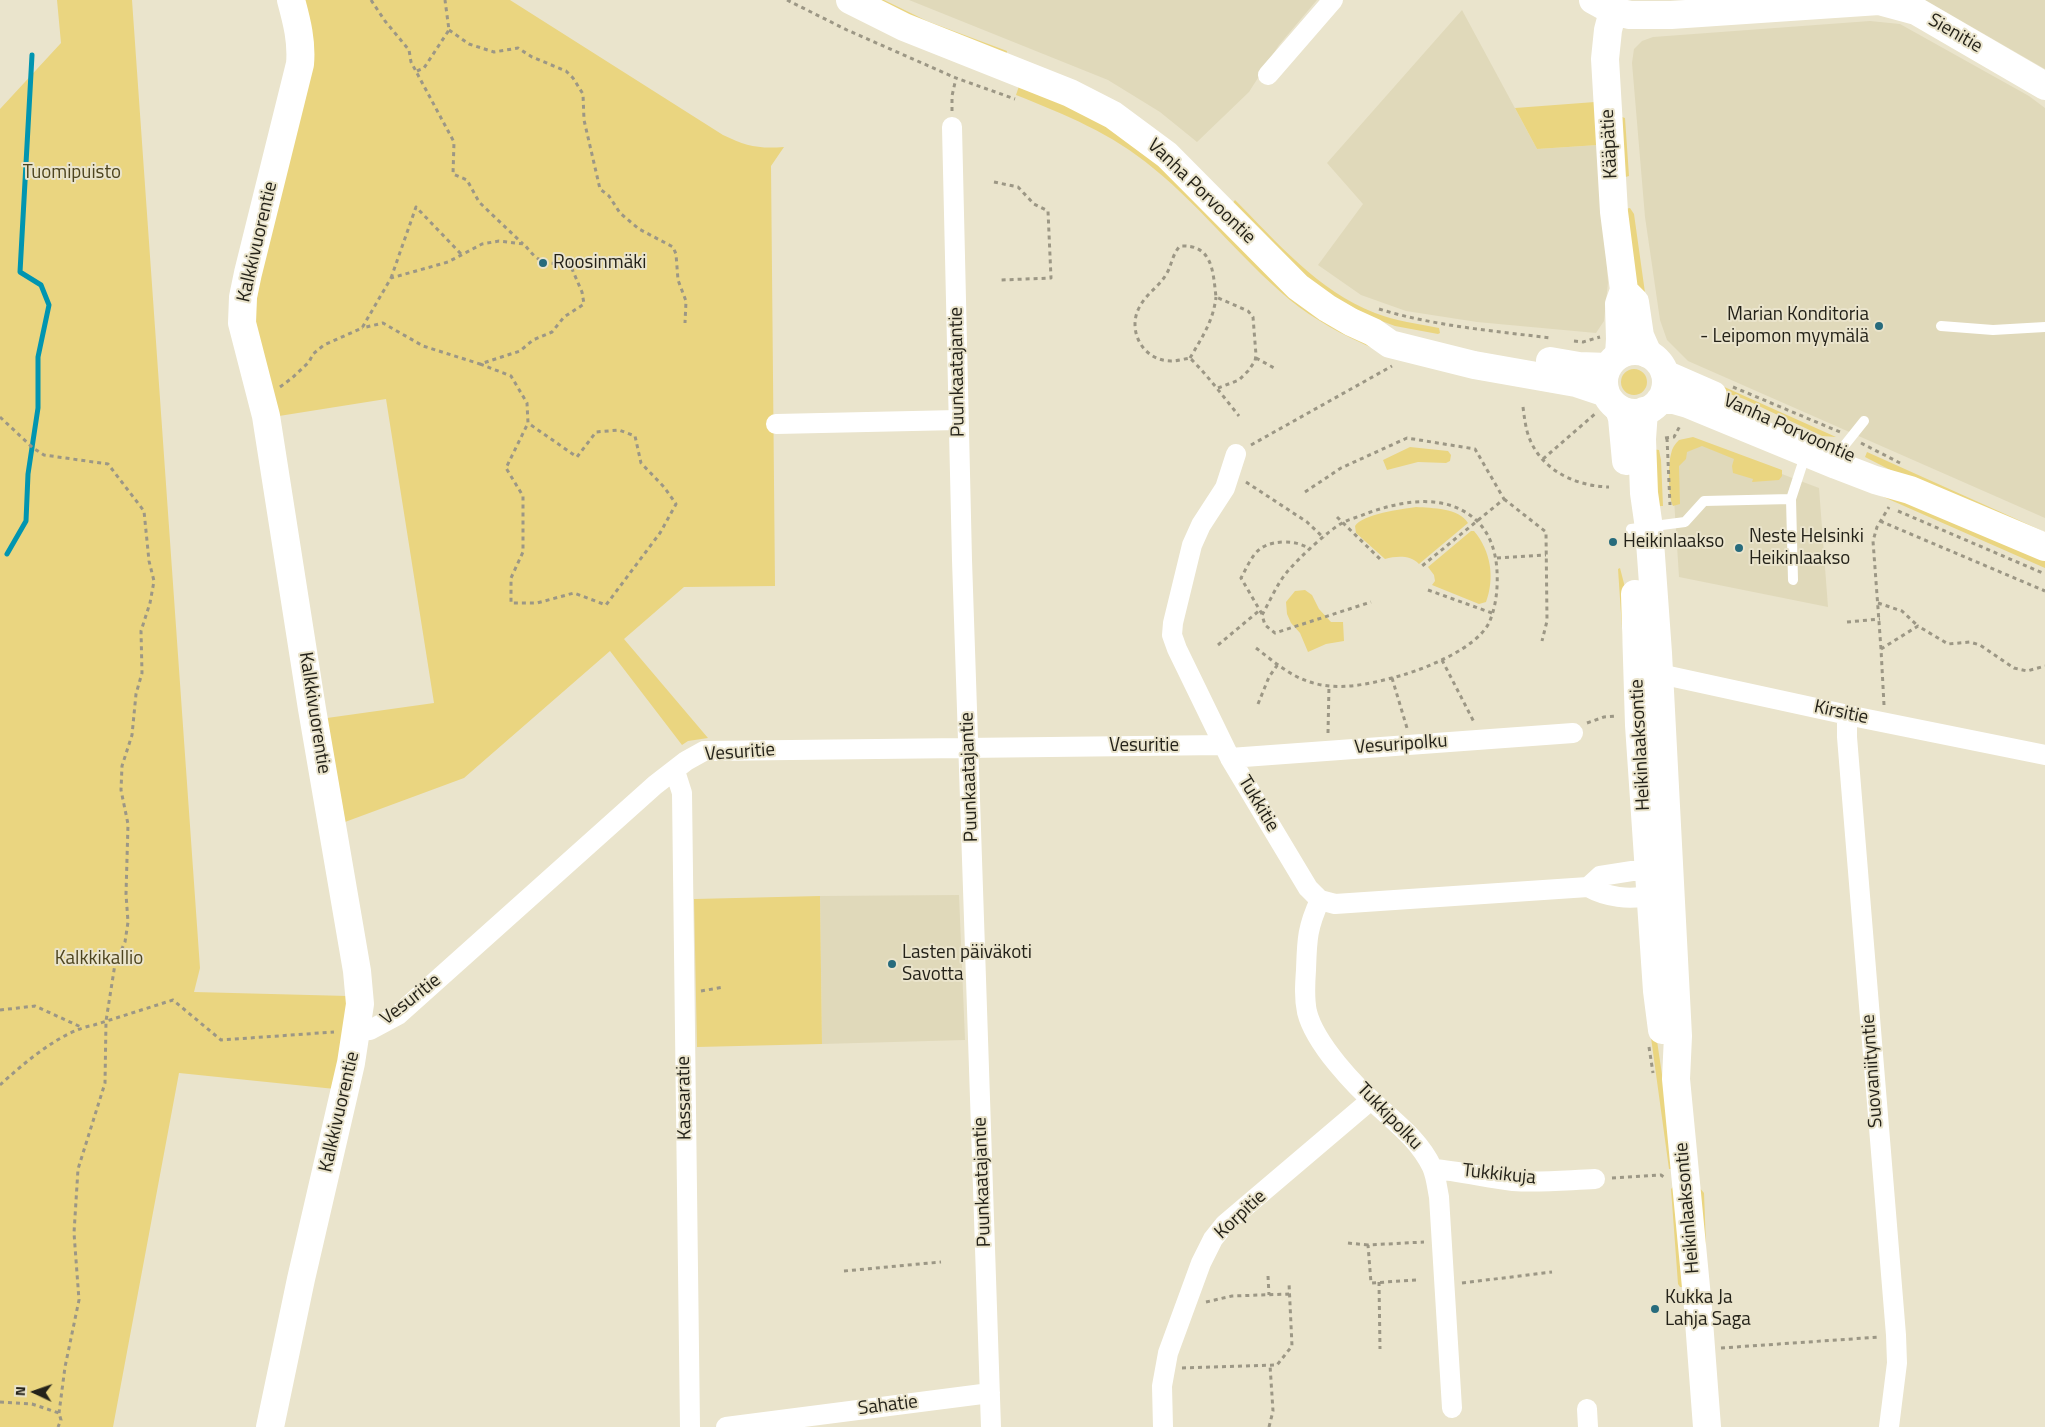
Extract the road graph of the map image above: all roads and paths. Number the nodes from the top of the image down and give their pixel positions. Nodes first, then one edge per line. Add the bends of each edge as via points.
1 (292, 0) edge
2 (371, 0) edge
3 (445, 0) edge
4 (787, 0) edge
5 (850, 0) edge
6 (1333, 0) edge
7 (1608, 4) edge
8 (449, 30) junction
9 (417, 70) junction
10 (1268, 74) dead end
11 (956, 78) junction
12 (2045, 86) edge
13 (1015, 99) dead end
14 (952, 127) joint
15 (994, 182) dead end
16 (524, 244) junction
17 (462, 255) junction
18 (391, 278) junction
19 (1001, 280) dead end
20 (1216, 297) junction
21 (1374, 320) junction
22 (685, 322) dead end
23 (1941, 326) dead end
24 (2045, 327) edge
25 (362, 328) junction
26 (1558, 339) dead end
27 (1567, 340) dead end
28 (1190, 358) junction
29 (1256, 358) junction
30 (480, 364) junction
31 (1395, 365) dead end
32 (1276, 370) dead end
33 (1627, 381) junction
34 (278, 388) dead end
35 (1218, 388) junction
36 (1523, 407) dead end
37 (1239, 416) dead end
38 (0, 418) edge
39 (958, 420) junction
40 (1864, 421) dead end
41 (528, 423) junction
42 (776, 424) dead end
43 (1840, 451) junction
44 (1806, 452) junction
45 (1543, 459) junction
46 (1233, 463) junction
47 (1609, 487) dead end
48 (1910, 490) junction
49 (1305, 492) dead end
50 (1504, 499) junction
51 (1791, 499) junction
52 (1889, 507) dead end
53 (1337, 517) dead end
54 (1476, 520) junction
55 (1880, 521) junction
56 (1344, 522) junction
57 (1640, 529) junction
58 (1324, 538) junction
59 (2045, 547) edge
60 (1311, 549) junction
61 (1546, 555) junction
62 (1497, 558) junction
63 (1381, 560) dead end
64 (1422, 566) dead end
65 (1793, 580) dead end
66 (1428, 590) dead end
67 (2045, 591) edge
68 (1371, 602) dead end
69 (1878, 602) junction
70 (1260, 610) junction
71 (1492, 613) junction
72 (1262, 615) junction
73 (1880, 619) junction
74 (1847, 622) dead end
75 (1918, 626) junction
76 (1542, 641) dead end
77 (1218, 645) dead end
78 (1256, 648) dead end
79 (1881, 649) junction
80 (1442, 660) junction
81 (1645, 661) junction
82 (1278, 664) junction
83 (2045, 666) edge
84 (1392, 678) junction
85 (1329, 686) junction
86 (1258, 704) dead end
87 (1884, 712) dead end
88 (1847, 715) junction
89 (1625, 716) dead end
90 (1573, 733) joint
91 (1483, 738) junction
92 (1411, 744) junction
93 (968, 747) junction
94 (1328, 750) junction
95 (1227, 752) junction
96 (2045, 755) edge
97 (675, 770) junction
98 (1656, 882) junction
99 (1320, 900) junction
100 (0, 1010) edge
101 (106, 1021) junction
102 (81, 1027) junction
103 (357, 1031) junction
104 (0, 1086) edge
105 (1371, 1100) junction
106 (1433, 1169) junction
107 (1595, 1179) joint
108 (1667, 1180) dead end
109 (1442, 1242) junction
110 (1348, 1243) dead end
111 (1368, 1245) junction
112 (941, 1262) dead end
113 (844, 1270) dead end
114 (1552, 1272) dead end
115 (1268, 1276) dead end
116 (1416, 1280) dead end
117 (1379, 1282) junction
118 (1289, 1283) dead end
119 (1444, 1285) junction
120 (1290, 1294) junction
121 (1269, 1295) junction
122 (1186, 1302) junction
123 (1896, 1335) junction
124 (1722, 1348) dead end
125 (1380, 1349) dead end
126 (1270, 1365) junction
127 (1165, 1368) junction
128 (990, 1393) junction
129 (0, 1402) edge
130 (1452, 1408) dead end
131 (59, 1413) junction
132 (58, 1427) edge
133 (270, 1427) edge
134 (690, 1427) edge
135 (726, 1427) edge
136 (991, 1427) edge
137 (1163, 1427) edge
138 (1269, 1427) edge
139 (1706, 1427) edge
140 (1889, 1427) edge

1 - 103 main road, Kalkkivuorentie via 300,33 300,64 248,273 242,323 265,408 357,971 360,1004
2 - 9 path via 409,50 411,62
3 - 8 path
4 - 11 path
5 - 21 main road, Vanha Porvoontie via 904,27 1070,93 1113,115 1167,155 1298,287 1352,322
6 - 10 street
7 - 12 main road, Sienitie via 1630,14 1671,15 1879,1 1916,11
7 - 33 main road, Kääpätie via 1605,58 1614,212 1624,290 1634,302 1640,336
8 - 9 path via 424,68
8 - 22 path via 469,44 494,52 518,48 566,71 573,78 583,94 584,120 600,189 639,229 673,247 678,280 686,301
9 - 16 path via 454,142 454,174 467,180 479,202
11 - 13 path
11 - 14 path via 952,96
14 - 39 street, Puunkaatajantie
15 - 19 path via 1018,187 1034,204 1048,211 1051,278
16 - 17 path via 499,241 482,244
16 - 30 path via 536,259 555,264 569,262 584,304 564,317 552,332 533,340 520,351
17 - 18 path
17 - 18 path via 416,208
18 - 25 path
20 - 28 path via 1214,314
20 - 28 path via 1207,258 1201,250 1180,246 1173,254 1168,272 1139,307 1135,321 1136,337 1143,349 1157,358 1171,361
20 - 29 path via 1253,316
21 - 26 path via 1409,317
21 - 33 main road, Vanha Porvoontie via 1390,344 1433,356 1576,383
23 - 24 lane via 1994,330
25 - 30 path via 383,323 423,346
25 - 34 path via 324,345
27 - 33 path via 1583,342 1599,338
28 - 35 path
29 - 32 path
29 - 35 path via 1239,380
30 - 41 path via 511,376 527,403
31 - 46 path
33 - 43 main road, Vanha Porvoontie via 1693,388 1744,406
33 - 44 main road, Vanha Porvoontie
33 - 45 path
33 - 57 main road, Heikinlaaksontie via 1642,439 1646,506
35 - 37 path
36 - 45 path via 1528,432
38 - 101 path via 44,455 108,464 144,511 154,581 141,631 142,673 136,694 132,736 122,766 121,790 128,824 128,922 125,942 115,964
39 - 42 street
39 - 93 street, Puunkaatajantie
40 - 43 lane
41 - 41 path via 506,468 523,496 523,552 511,578 511,603 537,603 574,593 606,604 660,533 676,504 640,463 635,436 619,430 596,432 577,457
43 - 48 main road, Vanha Porvoontie via 1881,470
44 - 48 main road, Vanha Porvoontie via 1875,480
44 - 51 lane
45 - 47 path via 1557,472 1576,481
46 - 58 path
46 - 95 street, Tukkitie via 1225,488 1192,545 1172,635
48 - 59 main road, Vanha Porvoontie
49 - 50 path via 1341,468 1407,438 1475,449
50 - 54 path
50 - 61 path via 1546,532
51 - 57 lane via 1704,501 1685,522
51 - 65 lane
52 - 55 path
53 - 56 path
54 - 56 path via 1460,509 1423,501 1385,507
54 - 62 path via 1489,538
54 - 64 path
55 - 67 path
55 - 69 path via 1873,542
56 - 58 path
56 - 63 path
57 - 81 main road, Heikinlaaksontie
58 - 60 path
60 - 70 path via 1291,542 1269,543 1260,548 1241,578
60 - 72 path via 1286,573
61 - 62 path
61 - 76 path via 1548,621
62 - 71 path via 1498,582
66 - 71 path
68 - 72 path via 1275,634 1265,625
69 - 73 path
69 - 75 path via 1902,611
70 - 72 path
70 - 77 path
71 - 80 path via 1488,624 1474,639
73 - 74 path
73 - 79 path
75 - 79 path
75 - 83 path via 1948,644 1970,642 1980,645 2014,668 2027,671
78 - 82 path
79 - 87 path
80 - 84 path
80 - 91 path
81 - 88 street, Kirsitie
81 - 98 main road, Heikinlaaksontie
82 - 85 path via 1310,682
82 - 86 path via 1268,677
84 - 85 path via 1354,686
84 - 92 path
85 - 94 path
88 - 96 street, Kirsitie
88 - 123 street, Suovaniityntie
89 - 90 path via 1604,717
90 - 91 street, Vesuripolku
91 - 92 street, Vesuripolku
92 - 94 street, Vesuripolku
93 - 95 street, Vesuritie
93 - 97 street, Vesuritie via 704,751
93 - 128 street, Puunkaatajantie
94 - 95 street, Vesuripolku
95 - 99 street, Tukkitie via 1308,888
97 - 103 street, Vesuritie via 398,1015 370,1030
97 - 134 street, Kassaratie via 682,793
98 - 99 street via 1632,871 1600,876 1588,887 1335,904
98 - 139 main road, Heikinlaaksontie via 1678,1036 1676,1079
99 - 105 street, Tukkipolku via 1308,930 1307,1012 1332,1057
100 - 102 path via 35,1006
101 - 102 path
101 - 103 path via 172,1000 222,1040
101 - 131 path via 105,1083 78,1169 74,1232 79,1300
102 - 104 path via 28,1059
103 - 133 main road, Kalkkivuorentie
105 - 106 street, Tukkipolku via 1411,1136
105 - 122 street, Korpitie via 1225,1224 1206,1251
106 - 107 street, Tukkikuja via 1515,1181
106 - 109 street, Tukkipolku via 1439,1197
107 - 108 path via 1662,1175
109 - 111 path
109 - 119 street, Tukkipolku
110 - 111 path
111 - 117 path via 1371,1283
112 - 113 path
114 - 119 path
115 - 121 path
116 - 117 path
117 - 125 path
118 - 120 path
119 - 130 street, Tukkipolku
120 - 121 path
120 - 126 path via 1292,1346 1277,1364
121 - 122 path
122 - 127 street, Korpitie
123 - 124 path
123 - 140 street, Suovaniityntie
126 - 127 path
126 - 138 path via 1273,1411
127 - 137 street, Korpitie
128 - 135 street, Sahatie
128 - 136 street, Puunkaatajantie
129 - 131 path via 32,1404
131 - 132 path

